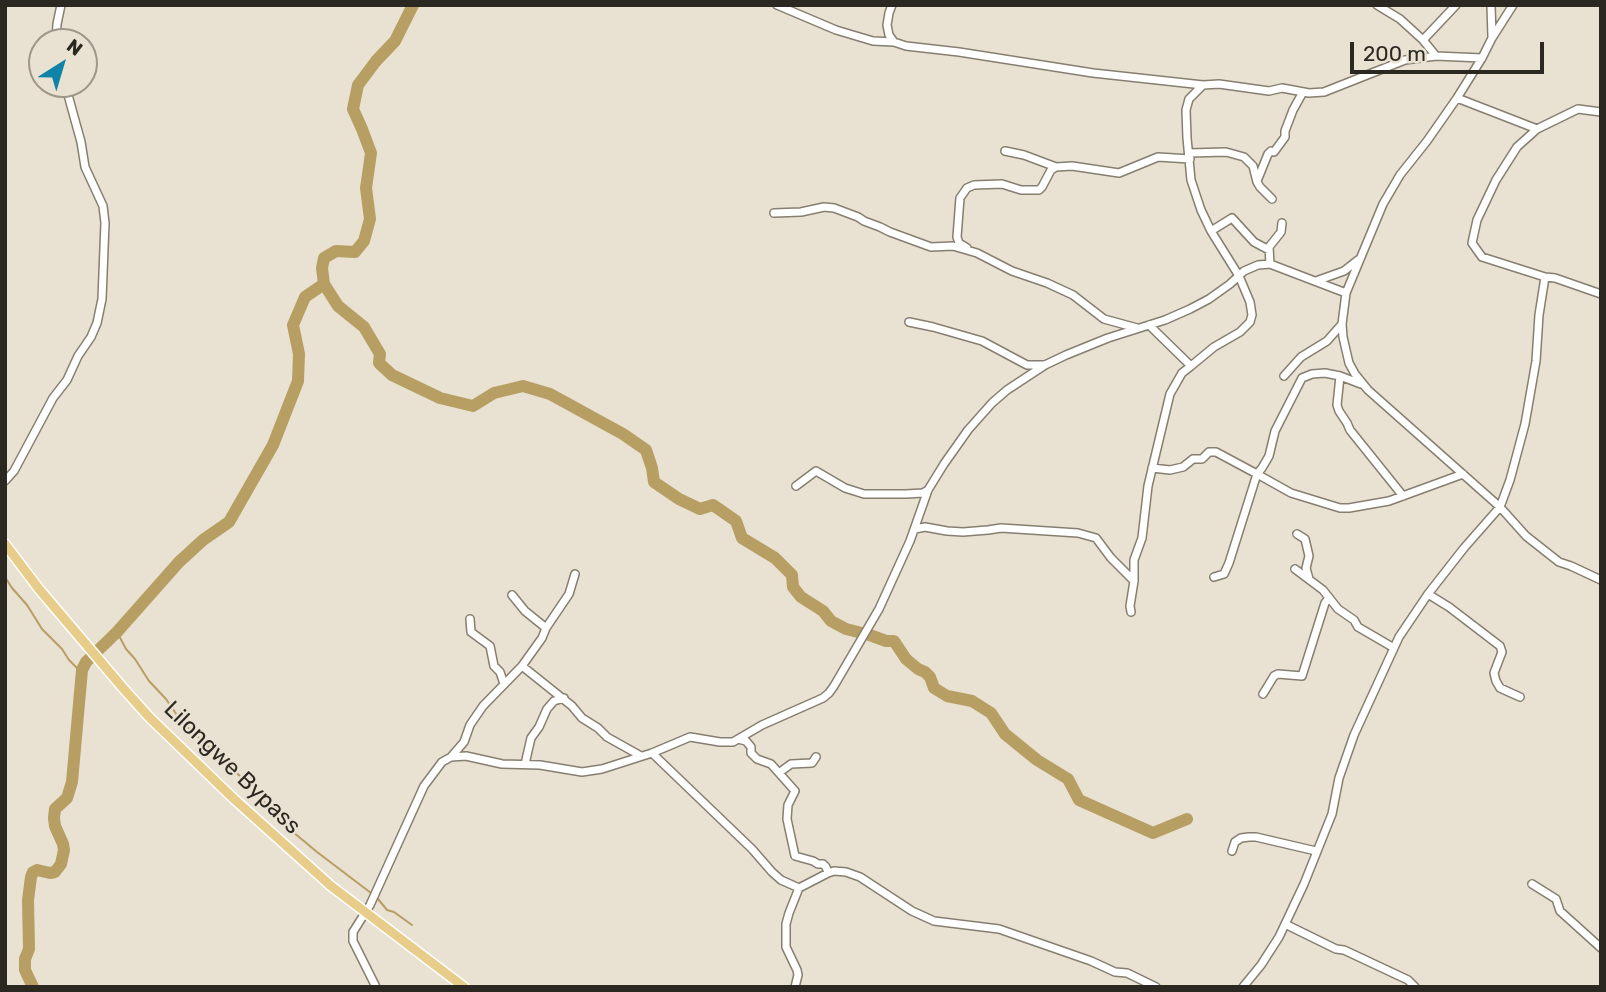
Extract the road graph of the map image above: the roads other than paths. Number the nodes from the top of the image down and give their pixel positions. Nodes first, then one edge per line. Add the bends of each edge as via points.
1 (61, 5) edge
2 (777, 5) edge
3 (892, 5) edge
4 (1377, 5) edge
5 (1456, 5) edge
6 (1491, 5) edge
7 (1513, 5) edge
8 (57, 28) edge
9 (1492, 38) junction
10 (1423, 40) junction
11 (894, 42) junction
12 (1436, 56) junction
13 (1482, 58) junction
14 (1203, 85) junction
15 (1303, 92) junction
16 (69, 98) edge
17 (1457, 98) junction
18 (1601, 112) edge
19 (1537, 129) junction
20 (1005, 151) dead end
21 (1189, 156) junction
22 (1056, 167) junction
23 (1257, 182) junction
24 (1272, 199) dead end
25 (774, 213) dead end
26 (1283, 223) dead end
27 (1211, 231) junction
28 (1269, 250) junction
29 (977, 253) junction
30 (1362, 255) junction
31 (1270, 264) junction
32 (1239, 276) junction
33 (1545, 277) junction
34 (1316, 281) junction
35 (1346, 293) junction
36 (1601, 294) edge
37 (909, 322) dead end
38 (1342, 324) junction
39 (1149, 325) junction
40 (1138, 328) junction
41 (1045, 365) junction
42 (1191, 366) junction
43 (1284, 376) dead end
44 (1340, 376) junction
45 (1363, 385) junction
46 (1152, 468) junction
47 (1257, 474) junction
48 (1463, 474) junction
49 (5, 481) edge
50 (796, 486) dead end
51 (928, 491) junction
52 (1403, 496) junction
53 (1500, 507) junction
54 (915, 529) junction
55 (1297, 534) dead end
56 (5, 544) edge
57 (1295, 569) dead end
58 (575, 574) dead end
59 (1214, 577) dead end
60 (1310, 579) junction
61 (1601, 580) edge
62 (1134, 581) junction
63 (1428, 594) junction
64 (512, 595) dead end
65 (1328, 599) junction
66 (1131, 612) dead end
67 (470, 619) dead end
68 (546, 628) junction
69 (1394, 648) junction
70 (522, 666) junction
71 (505, 684) junction
72 (1263, 694) dead end
73 (1520, 697) dead end
74 (564, 698) junction
75 (738, 739) junction
76 (652, 752) junction
77 (642, 756) junction
78 (451, 757) junction
79 (816, 757) dead end
80 (525, 764) junction
81 (780, 772) junction
82 (1232, 850) dead end
83 (1316, 851) junction
84 (828, 873) junction
85 (1532, 884) dead end
86 (799, 888) junction
87 (365, 913) junction
88 (1285, 925) junction
89 (1601, 948) edge
90 (376, 987) edge
91 (464, 987) edge
92 (795, 987) edge
93 (1156, 987) edge
94 (1243, 987) edge
95 (1415, 987) edge

1 - 8 street
2 - 11 street via 836,30
3 - 11 street via 887,25
4 - 10 street
5 - 10 street
6 - 9 street
7 - 9 street
9 - 13 street
10 - 12 street
11 - 14 street via 1093,74
12 - 13 street
12 - 15 street via 1405,60 1324,92
13 - 17 street
14 - 15 street
14 - 21 street via 1187,104
15 - 23 street via 1285,137 1268,154
16 - 49 street via 85,167 103,205 102,299 91,337
17 - 19 street
17 - 30 street via 1388,194
18 - 19 street via 1578,109
19 - 33 street via 1517,147 1496,180 1477,220 1472,243 1482,257
20 - 22 street
21 - 22 street via 1158,158 1119,173
21 - 23 street via 1226,152 1244,157 1253,166
21 - 27 street via 1191,180
22 - 29 street via 1039,190 1021,191 1002,184 967,188 960,198 957,237 961,245
23 - 24 street
25 - 29 street via 834,208 930,247 953,246
26 - 28 street
27 - 28 street via 1232,218 1254,242
27 - 32 street
28 - 31 street
29 - 40 street via 1073,295 1104,319
30 - 34 street via 1350,268
30 - 35 street
31 - 32 street
31 - 34 street
32 - 39 street via 1209,299
32 - 42 street via 1250,302 1250,322
33 - 36 street
33 - 53 street via 1525,424
34 - 35 street
35 - 38 street
37 - 41 street via 982,341 1027,365
38 - 43 street
38 - 45 street via 1349,363
39 - 40 street
39 - 42 street
40 - 41 street
41 - 51 street via 1007,390 981,415
42 - 46 street via 1170,394
44 - 45 street
44 - 47 street via 1325,373 1302,378
44 - 52 street via 1339,411
45 - 48 street
46 - 47 street via 1170,471 1216,452
46 - 62 street
47 - 52 street via 1291,493 1340,508
47 - 59 street via 1229,563 1224,574
48 - 52 street
48 - 53 street
50 - 51 street via 816,471 864,494
51 - 54 street
53 - 61 street via 1559,562
53 - 63 street
54 - 62 street via 1078,533 1096,538
54 - 75 street via 879,609 829,693
55 - 60 street via 1305,540
56 - 87 main road, Lilongwe Bypass via 149,717 234,799
57 - 60 street
58 - 68 street via 569,594
60 - 65 street
62 - 66 street
63 - 69 street
63 - 73 street via 1500,646 1496,681 1500,688
64 - 68 street
65 - 69 street via 1358,627
65 - 72 street via 1303,676 1278,674
67 - 71 street via 471,632 490,646 494,666
68 - 70 street
69 - 83 street via 1354,735 1332,814
70 - 71 street
70 - 74 street
71 - 78 street via 475,716 464,742
74 - 77 street via 607,737
74 - 80 street via 547,709 531,738
75 - 76 street via 690,737
75 - 81 street via 746,741 757,759
76 - 77 street
76 - 86 street via 781,880
77 - 80 street via 582,772
78 - 80 street
78 - 87 street via 437,766 424,786
79 - 81 street via 812,763 791,764
81 - 84 street via 795,791 787,819 795,856 822,864
82 - 83 street via 1241,838 1256,837
83 - 88 street
84 - 86 street
84 - 93 street via 860,877 934,921 999,929
85 - 89 street via 1556,899 1560,911
86 - 92 street via 787,920 786,938 798,975
87 - 90 street via 353,932 353,941
87 - 91 main road, Lilongwe Bypass
88 - 94 street
88 - 95 street

